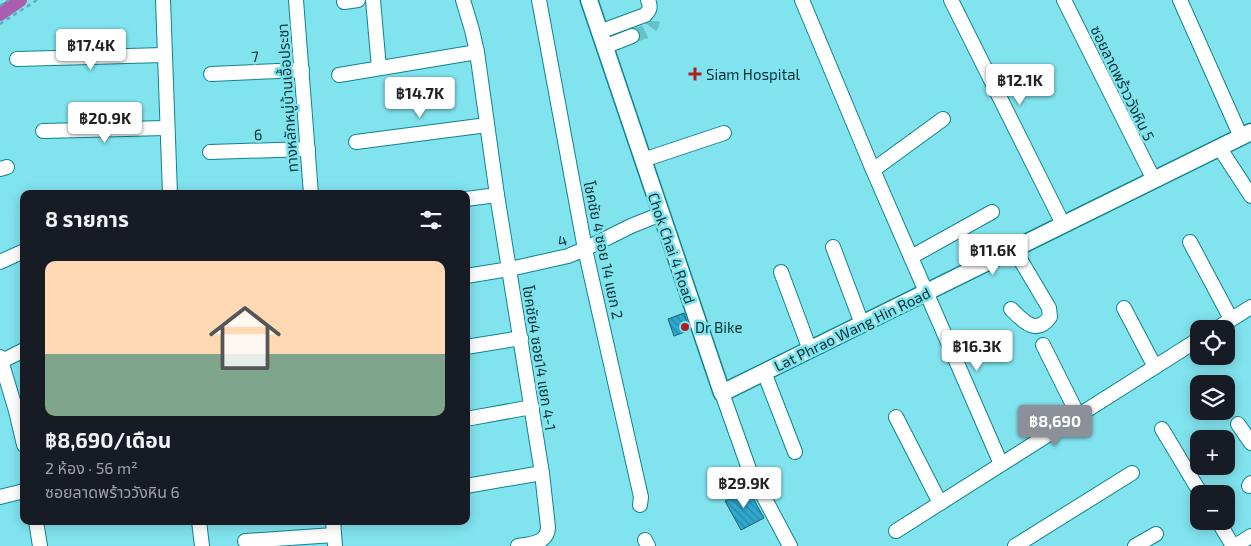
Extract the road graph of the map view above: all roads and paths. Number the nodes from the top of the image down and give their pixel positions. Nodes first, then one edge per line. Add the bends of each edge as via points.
1 (9, 0) edge
2 (37, 0) edge
3 (162, 0) edge
4 (296, 0) edge
5 (373, 0) edge
6 (463, 0) edge
7 (539, 0) edge
8 (589, 0) edge
9 (648, 0) edge
10 (802, 0) edge
11 (951, 0) edge
12 (1064, 0) edge
13 (1180, 0) edge
14 (0, 6) edge
15 (0, 24) edge
16 (632, 36) tunnel mouth
17 (602, 39) junction
18 (477, 52) junction
19 (164, 55) junction
20 (17, 59) dead end
21 (379, 68) junction
22 (302, 70) junction
23 (211, 74) dead end
24 (339, 75) dead end
25 (943, 119) dead end
26 (488, 125) junction
27 (166, 128) junction
28 (44, 131) dead end
29 (724, 133) dead end
30 (1246, 134) edge
31 (356, 142) dead end
32 (1219, 147) junction
33 (308, 149) junction
34 (210, 152) dead end
35 (643, 160) junction
36 (873, 170) junction
37 (1154, 180) junction
38 (170, 190) edge
39 (311, 190) edge
40 (497, 195) junction
41 (1251, 196) edge
42 (470, 198) edge
43 (992, 212) dead end
44 (661, 214) junction
45 (1063, 224) junction
46 (1190, 242) dead end
47 (833, 247) dead end
48 (586, 249) junction
49 (1014, 249) junction
50 (20, 253) edge
51 (911, 256) junction
52 (0, 262) edge
53 (510, 269) junction
54 (781, 272) dead end
55 (470, 275) edge
56 (926, 292) junction
57 (1251, 306) edge
58 (1124, 308) dead end
59 (1011, 309) dead end
60 (1231, 319) joint
61 (862, 324) junction
62 (521, 338) junction
63 (1043, 345) dead end
64 (1190, 345) edge
65 (470, 346) edge
66 (810, 350) junction
67 (20, 352) edge
68 (0, 360) edge
69 (1155, 367) junction
70 (764, 372) junction
71 (722, 393) junction
72 (532, 407) junction
73 (1078, 415) junction
74 (896, 417) dead end
75 (470, 418) edge
76 (1238, 424) dead end
77 (20, 428) edge
78 (1162, 429) dead end
79 (1251, 443) edge
80 (795, 452) dead end
81 (1001, 464) junction
82 (542, 473) junction
83 (1132, 473) dead end
84 (470, 485) edge
85 (1196, 485) edge
86 (20, 492) edge
87 (0, 497) edge
88 (940, 503) junction
89 (640, 505) dead end
90 (37, 525) edge
91 (199, 525) edge
92 (1224, 530) edge
93 (896, 531) dead end
94 (334, 534) edge
95 (1156, 534) dead end
96 (1251, 536) edge
97 (245, 541) dead end
98 (537, 544) edge
99 (40, 546) edge
100 (202, 546) edge
101 (518, 546) edge
102 (790, 546) edge
103 (1015, 546) edge
104 (1135, 546) edge
105 (1234, 546) edge

1 - 14 path
2 - 15 path
3 - 19 street
4 - 22 street, ทางหลักหมู่บ้านเอื้อประชา
5 - 21 street
6 - 18 street, โชคชัย4 ซอย14 แยก 4-1
7 - 48 street, โชคชัย 4 ซอย 14 แยก 2
8 - 17 main road, Chok Chai 4 Road
9 - 17 street via 649,18
10 - 36 street
11 - 45 street
12 - 37 street, ซอยลาดพร้าววังหิน 5
13 - 30 street
16 - 17 street
17 - 35 main road, Chok Chai 4 Road
18 - 21 street
18 - 26 street, โชคชัย4 ซอย14 แยก 4-1
19 - 20 street
19 - 27 street
21 - 24 street
22 - 23 street, 7
22 - 33 street, ทางหลักหมู่บ้านเอื้อประชา
25 - 36 street
26 - 31 street
26 - 40 street, โชคชัย4 ซอย14 แยก 4-1
27 - 28 street
27 - 38 street
29 - 35 street
30 - 32 main road, Lat Phrao Wang Hin Road
32 - 37 main road, Lat Phrao Wang Hin Road
32 - 41 street
33 - 34 street, 6
33 - 39 street, ทางหลักหมู่บ้านเอื้อประชา
35 - 44 main road, Chok Chai 4 Road
36 - 51 street
37 - 45 main road, Lat Phrao Wang Hin Road
40 - 42 street
40 - 53 street, โชคชัย4 ซอย14 แยก 4-1
43 - 51 street
44 - 48 street, 4
44 - 71 main road, Chok Chai 4 Road
45 - 49 main road, Lat Phrao Wang Hin Road
46 - 60 street
47 - 61 street
48 - 53 street, 4
48 - 89 street, โชคชัย 4 ซอย 14 แยก 2 via 641,497
49 - 56 main road, Lat Phrao Wang Hin Road
49 - 59 street via 1049,308 1050,318 1040,327 1032,326
50 - 52 street
51 - 56 street
53 - 55 street, 4
53 - 62 street, โชคชัย4 ซอย14 แยก 4-1
54 - 66 street
56 - 61 main road, Lat Phrao Wang Hin Road
56 - 81 street
57 - 60 street
58 - 69 street
61 - 66 main road, Lat Phrao Wang Hin Road
62 - 65 street
62 - 72 street, โชคชัย4 ซอย14 แยก 4-1
63 - 73 street
64 - 69 street
66 - 70 main road, Lat Phrao Wang Hin Road
67 - 68 street
68 - 77 street
69 - 73 street
70 - 71 main road, Lat Phrao Wang Hin Road
70 - 80 street
71 - 102 street, Chok Chai 4 Road via 748,469
72 - 75 street
72 - 82 street, โชคชัย4 ซอย14 แยก 4-1
73 - 81 street
74 - 88 street
76 - 79 street
78 - 85 street
81 - 88 street
82 - 84 street
82 - 98 street, โชคชัย4 ซอย14 แยก 4-1 via 548,533
83 - 103 street
86 - 87 street
88 - 93 street
90 - 99 street
91 - 100 street
92 - 105 street
94 - 97 street
95 - 104 street
96 - 105 street
98 - 101 street

